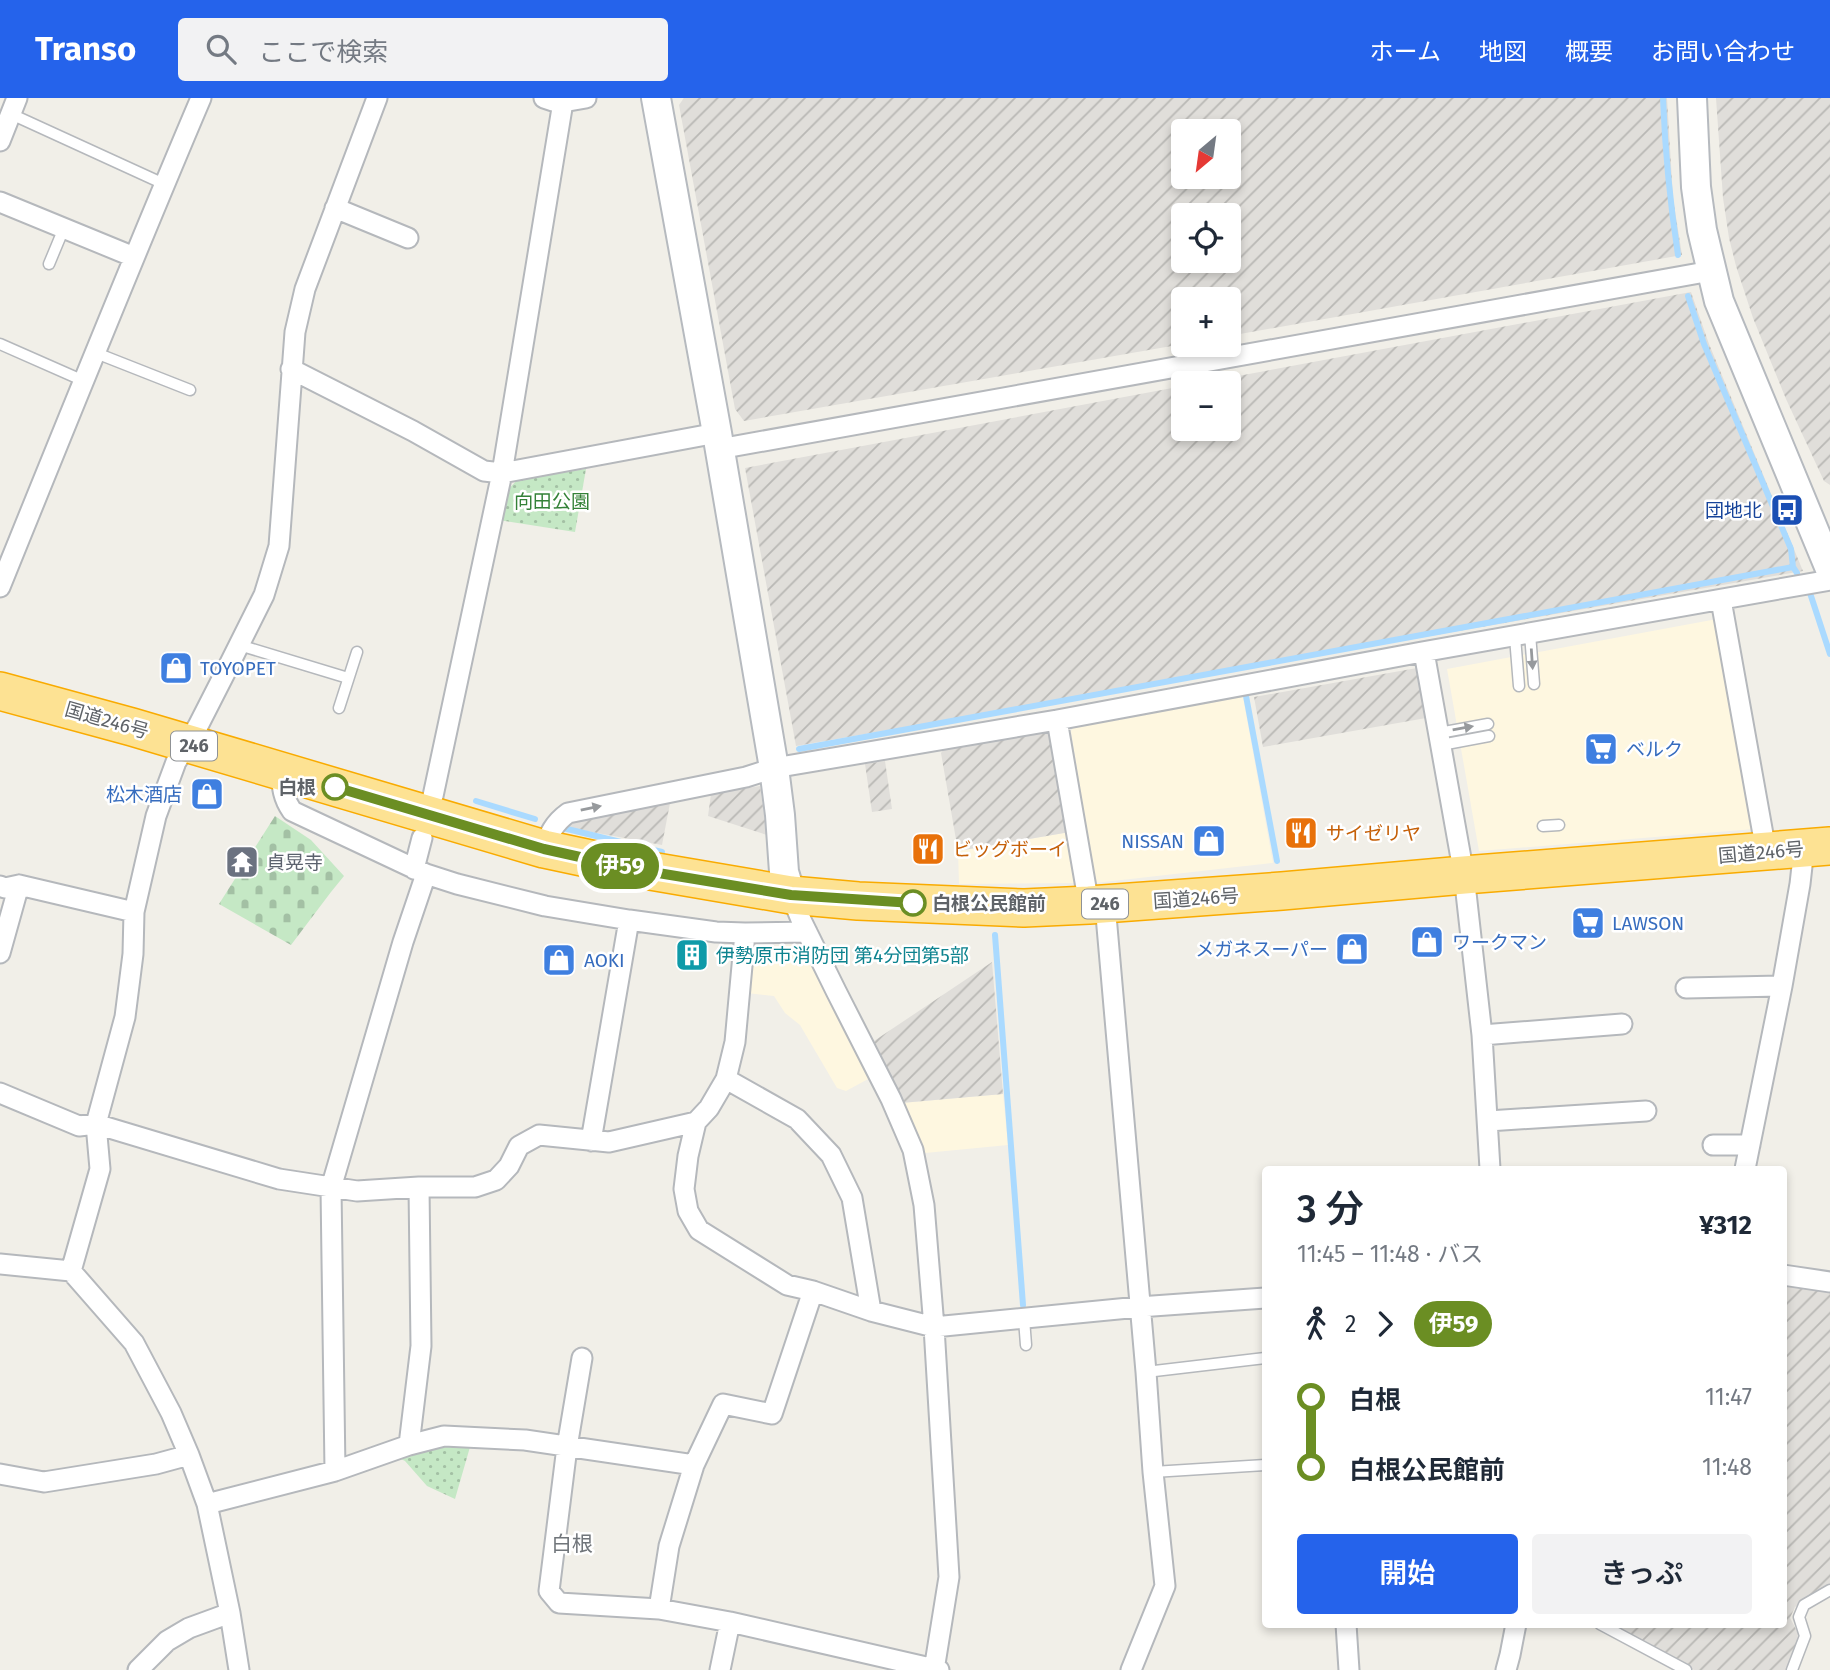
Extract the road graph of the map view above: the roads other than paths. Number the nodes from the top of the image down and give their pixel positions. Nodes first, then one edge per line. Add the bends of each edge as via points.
1 (201, 98) edge
2 (377, 98) edge
3 (586, 98) edge
4 (656, 98) edge
5 (1692, 98) edge
6 (554, 100) edge
7 (14, 106) edge
8 (0, 141) edge
9 (164, 184) junction
10 (0, 202) edge
11 (335, 208) junction
12 (64, 228) junction
13 (408, 238) dead end
14 (134, 257) junction
15 (49, 264) dead end
16 (1711, 271) junction
17 (0, 344) edge
18 (96, 353) junction
19 (291, 369) junction
20 (85, 381) junction
21 (190, 390) dead end
22 (718, 441) junction
23 (502, 473) junction
24 (1830, 569) edge
25 (1830, 580) edge
26 (0, 587) edge
27 (1721, 600) junction
28 (1523, 635) junction
29 (239, 645) junction
30 (357, 652) dead end
31 (1424, 652) junction
32 (348, 678) junction
33 (1534, 684) dead end
34 (1519, 686) dead end
35 (0, 691) edge
36 (339, 708) dead end
37 (1057, 720) junction
38 (1488, 724) dead end
39 (1489, 736) dead end
40 (1440, 739) junction
41 (187, 744) junction
42 (774, 768) junction
43 (281, 771) junction
44 (433, 796) dead end
45 (1559, 825) dead end
46 (1543, 826) dead end
47 (422, 838) dead end
48 (1817, 847) edge
49 (544, 849) junction
50 (1766, 851) junction
51 (420, 871) junction
52 (1464, 875) junction
53 (10, 886) edge
54 (791, 895) junction
55 (1097, 905) junction
56 (134, 912) junction
57 (629, 920) junction
58 (807, 932) junction
59 (745, 933) junction
60 (0, 953) edge
61 (1782, 986) junction
62 (1686, 988) dead end
63 (1622, 1024) dead end
64 (1482, 1035) junction
65 (726, 1079) junction
66 (0, 1093) edge
67 (1646, 1111) dead end
68 (1488, 1121) junction
69 (696, 1122) junction
70 (96, 1124) junction
71 (591, 1141) junction
72 (1713, 1145) dead end
73 (1750, 1145) junction
74 (1490, 1166) edge
75 (1746, 1166) edge
76 (419, 1187) junction
77 (331, 1188) junction
78 (0, 1264) edge
79 (71, 1271) junction
80 (1787, 1276) edge
81 (1830, 1282) edge
82 (813, 1291) junction
83 (1262, 1298) edge
84 (1139, 1307) junction
85 (871, 1311) junction
86 (1024, 1319) junction
87 (934, 1327) junction
88 (1026, 1345) dead end
89 (582, 1357) dead end
90 (1262, 1358) edge
91 (1146, 1372) junction
92 (409, 1445) junction
93 (567, 1447) junction
94 (189, 1455) junction
95 (694, 1465) junction
96 (1262, 1465) edge
97 (335, 1471) junction
98 (1153, 1472) junction
99 (0, 1474) edge
100 (207, 1504) junction
101 (1830, 1590) edge
102 (659, 1609) junction
103 (230, 1613) junction
104 (730, 1622) junction
105 (1346, 1628) edge
106 (1515, 1628) edge
107 (1607, 1628) edge
108 (936, 1669) edge
109 (138, 1670) edge
110 (239, 1670) edge
111 (720, 1670) edge
112 (1131, 1670) edge
113 (1349, 1670) edge
114 (1506, 1670) edge
115 (1686, 1670) edge
116 (1791, 1670) edge

1 - 9 street
2 - 11 street
3 - 6 street
4 - 22 street
5 - 16 street via 1696,187
6 - 23 street
7 - 8 street
7 - 9 lane
9 - 14 street
10 - 12 street
11 - 13 street
11 - 19 street via 305,289
12 - 14 street
12 - 15 lane
14 - 18 street
16 - 22 street
16 - 24 street via 1731,332
17 - 20 lane
18 - 20 street
18 - 21 lane
19 - 23 street via 484,471
19 - 29 street via 279,546 264,595
20 - 26 street
22 - 23 street
22 - 42 street
23 - 44 street
25 - 27 street
27 - 28 street
27 - 50 street
28 - 31 street
28 -> 33 lane
28 - 34 lane
29 - 32 lane
29 - 41 street
30 - 32 lane
31 - 37 street
31 - 40 street
32 - 36 lane
35 - 41 highway, 国道246号 / 246
37 - 42 street
37 - 55 street
40 -> 38 lane
39 - 40 lane
40 - 52 street
41 - 43 highway, 国道246号 / 246
41 - 56 street via 156,816
49 -> 42 street via 551,830 568,813
42 - 54 street via 784,872
43 - 49 highway, 国道246号 / 246
43 - 51 street via 282,792 292,811
45 - 46 lane
47 - 51 street
48 - 50 highway, 国道246号 / 246
48 - 61 street via 1800,884
49 - 54 highway, 国道246号 / 246
50 - 52 highway, 国道246号 / 246
51 - 57 street via 545,906
51 - 77 street
52 - 55 highway, 国道246号 / 246
52 - 64 street
53 - 56 street
53 - 60 street
54 - 55 highway, 国道246号 / 246 via 1024,908
54 - 58 street
55 - 84 street
56 - 70 street via 125,1017
57 - 59 street
57 - 71 street
58 - 59 street
58 - 87 street via 913,1150 924,1205
59 - 65 street via 735,1042
61 - 62 street
61 - 73 street
63 - 64 street
64 - 68 street
65 - 69 street
65 - 85 street via 797,1119 831,1155 852,1198
66 - 70 street via 79,1126
67 - 68 street
68 - 74 street
69 - 71 street via 609,1142
69 - 82 street via 684,1189 688,1211 699,1230 787,1284
70 - 77 street via 279,1180
70 - 79 street via 100,1170
71 - 76 street via 538,1135 519,1146 496,1180 475,1187
72 - 73 street
73 - 75 street
76 - 77 street
76 - 92 street via 421,1346
77 - 97 street
78 - 79 street
79 - 94 street via 134,1343
80 - 81 street
82 - 85 street
82 - 95 street via 772,1414 723,1404
83 - 84 street
84 - 86 street
84 - 91 street
85 - 87 street
86 - 87 street
86 - 88 lane
87 - 108 street via 948,1577
89 - 93 street
90 - 91 lane
91 - 98 street
92 - 93 street via 444,1436
92 - 97 street
93 - 95 street
93 - 102 street via 549,1591 559,1603
94 - 99 street via 44,1482
94 - 100 street
95 - 102 street via 669,1546
96 - 98 lane
97 - 100 street
98 - 112 street via 1164,1586
100 - 103 street
101 - 116 lane via 1804,1605 1799,1617 1805,1636
102 - 104 street
103 - 109 street via 189,1628
103 - 110 street
104 - 108 street
104 - 111 street
105 - 113 street
106 - 114 street
107 - 115 lane

